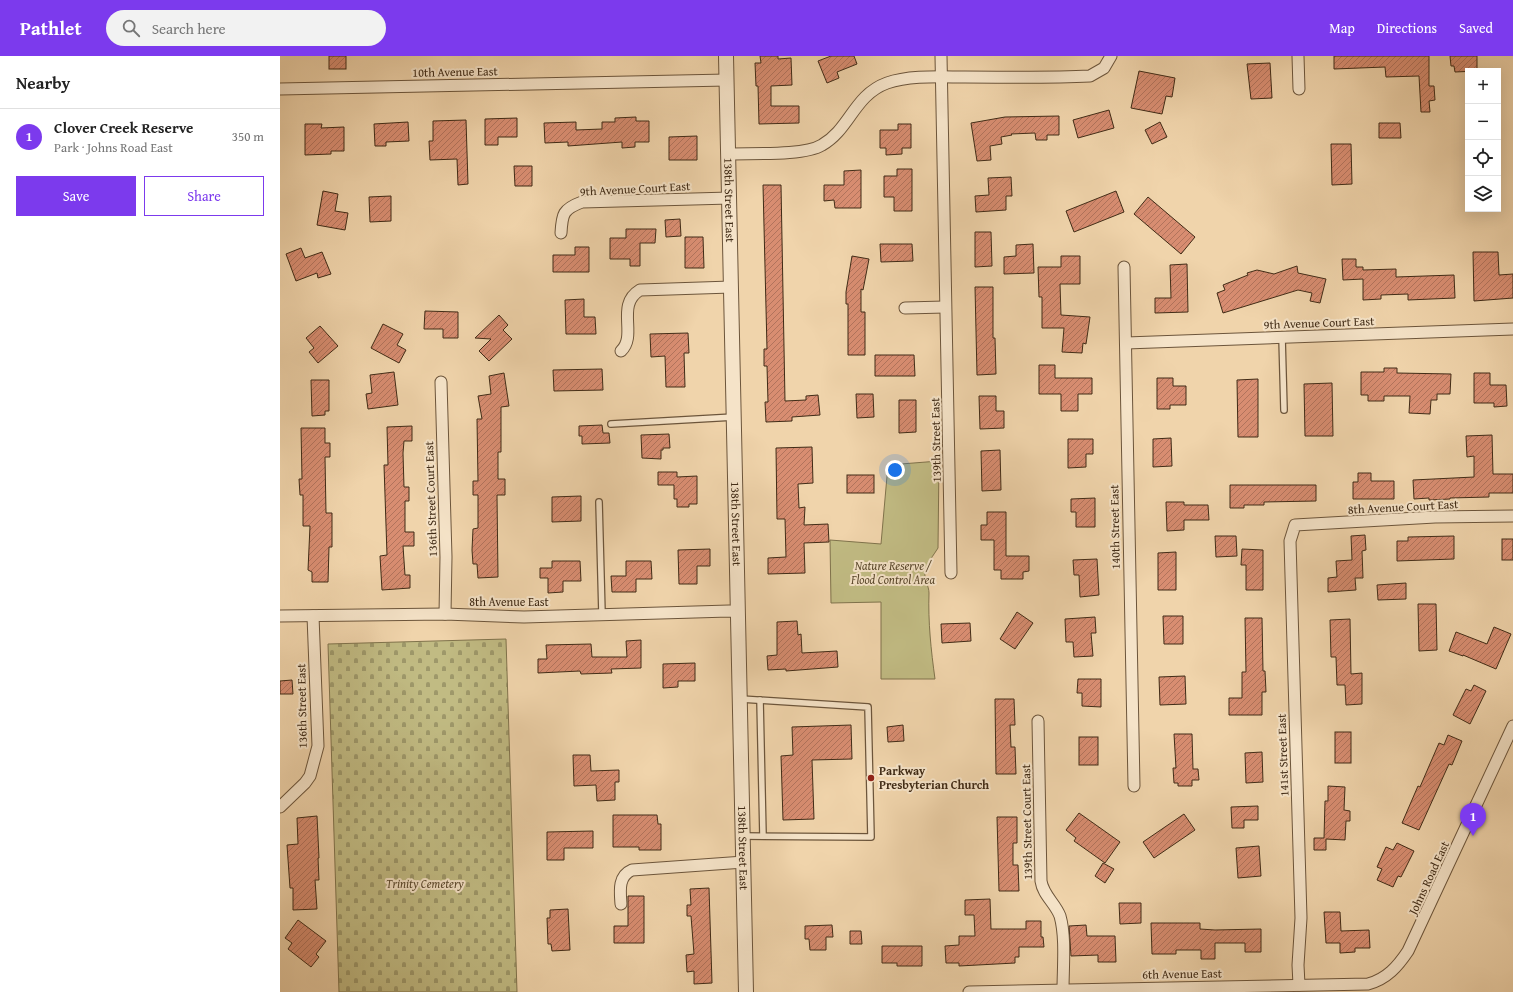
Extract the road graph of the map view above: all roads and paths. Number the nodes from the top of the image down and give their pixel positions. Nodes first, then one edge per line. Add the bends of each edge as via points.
1 (726, 56) edge
2 (941, 56) edge
3 (1298, 56) edge
4 (1110, 58) edge
5 (941, 77) junction
6 (727, 80) junction
7 (280, 89) edge
8 (1299, 89) dead end
9 (729, 154) junction
10 (730, 198) junction
11 (562, 233) dead end
12 (1124, 267) dead end
13 (731, 287) junction
14 (945, 306) junction
15 (905, 308) dead end
16 (1513, 329) edge
17 (1282, 337) junction
18 (1126, 343) junction
19 (622, 351) dead end
20 (440, 382) dead end
21 (1284, 410) dead end
22 (734, 417) junction
23 (611, 424) dead end
24 (599, 502) dead end
25 (1513, 516) edge
26 (1295, 525) joint
27 (951, 573) dead end
28 (738, 612) junction
29 (444, 614) junction
30 (602, 614) junction
31 (280, 616) edge
32 (313, 616) junction
33 (740, 699) junction
34 (760, 700) junction
35 (1038, 721) dead end
36 (1513, 726) edge
37 (1134, 786) dead end
38 (280, 807) edge
39 (743, 836) junction
40 (763, 836) junction
41 (744, 862) junction
42 (621, 904) dead end
43 (1392, 971) joint
44 (1299, 985) junction
45 (1063, 990) junction
46 (746, 992) edge
47 (969, 992) edge

1 - 6 street, 138th Street East
2 - 5 street, 139th Street East
3 - 8 street
4 - 5 street via 1104,68 1090,76
5 - 9 street via 904,80 876,88 859,102 831,140 814,149
5 - 14 street, 139th Street East
6 - 7 street, 10th Avenue East
6 - 9 street, 138th Street East
9 - 10 street, 138th Street East
10 - 11 street, 9th Avenue Court East via 582,202 571,206 562,217
10 - 13 street, 138th Street East
12 - 18 street, 140th Street East
13 - 19 street via 640,290 634,294 628,305 627,338
13 - 22 street, 138th Street East
14 - 15 street
14 - 27 street, 139th Street East
16 - 17 street, 9th Avenue Court East
17 - 18 street, 9th Avenue Court East
17 - 21 lane
18 - 37 street, 140th Street East via 1126,462
20 - 29 street, 136th Street Court East via 446,557
22 - 23 lane
22 - 28 street, 138th Street East
24 - 30 lane
25 - 26 street, 8th Avenue Court East via 1435,517
26 - 44 street, 141st Street East via 1290,541 1301,918
28 - 30 street, 8th Avenue East
28 - 33 street, 138th Street East
29 - 30 street, 8th Avenue East via 507,617
29 - 32 street, 8th Avenue East
31 - 32 street, 8th Avenue East
32 - 38 street, 136th Street East via 318,746 310,776
33 - 34 lane
33 - 39 street, 138th Street East
34 - 40 lane
34 - 40 lane via 868,707 871,837
35 - 45 street, 139th Street Court East via 1041,881 1042,888 1060,917
36 - 43 street, Johns Road East via 1425,918 1408,951
39 - 40 lane
39 - 41 street, 138th Street East
41 - 42 street via 660,867 627,872 622,878
41 - 46 street, 138th Street East
43 - 44 street, 6th Avenue East via 1384,978 1368,984
44 - 45 street, 6th Avenue East
45 - 47 street, 6th Avenue East

